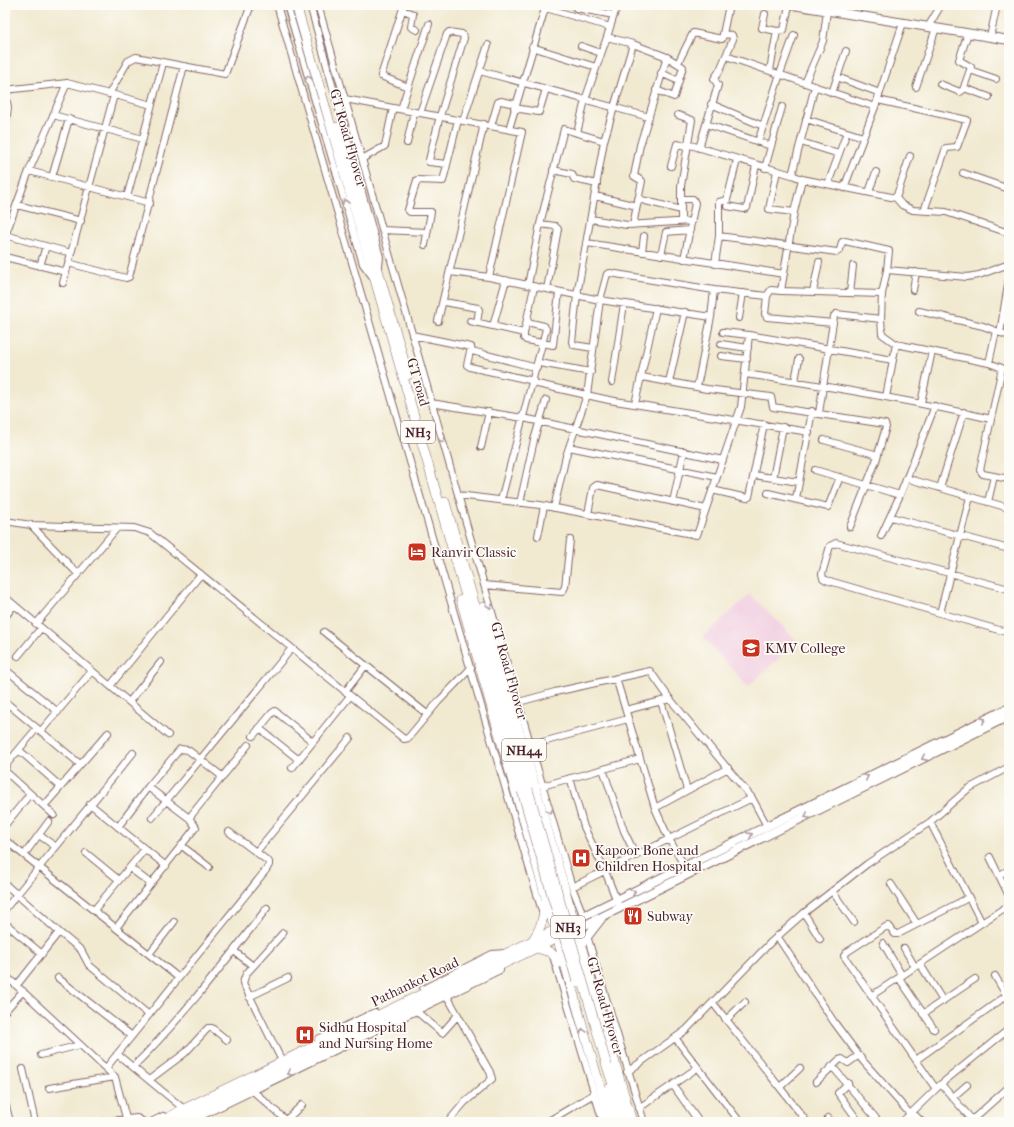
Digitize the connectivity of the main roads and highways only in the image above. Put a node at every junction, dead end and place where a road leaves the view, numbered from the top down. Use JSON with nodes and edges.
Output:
{"nodes":[{"id":1,"x":296,"y":5,"type":"edge"},
{"id":2,"x":302,"y":5,"type":"edge"},
{"id":3,"x":792,"y":5,"type":"edge"},
{"id":4,"x":831,"y":9,"type":"edge"},
{"id":5,"x":1009,"y":40,"type":"edge"},
{"id":6,"x":314,"y":56,"type":"junction"},
{"id":7,"x":376,"y":276,"type":"junction"},
{"id":8,"x":467,"y":574,"type":"junction"},
{"id":9,"x":463,"y":587,"type":"junction"},
{"id":10,"x":1008,"y":712,"type":"edge"},
{"id":11,"x":945,"y":744,"type":"junction"},
{"id":12,"x":525,"y":790,"type":"junction"},
{"id":13,"x":719,"y":850,"type":"junction"},
{"id":14,"x":723,"y":858,"type":"junction"},
{"id":15,"x":676,"y":876,"type":"junction"},
{"id":16,"x":545,"y":895,"type":"junction"},
{"id":17,"x":604,"y":916,"type":"junction"},
{"id":18,"x":574,"y":926,"type":"junction"},
{"id":19,"x":556,"y":934,"type":"junction"},
{"id":20,"x":534,"y":945,"type":"junction"},
{"id":21,"x":580,"y":946,"type":"junction"},
{"id":22,"x":565,"y":967,"type":"junction"},
{"id":23,"x":605,"y":1067,"type":"junction"},
{"id":24,"x":160,"y":1122,"type":"edge"},
{"id":25,"x":176,"y":1122,"type":"edge"},
{"id":26,"x":610,"y":1122,"type":"edge"},
{"id":27,"x":618,"y":1122,"type":"edge"},
{"id":28,"x":625,"y":1122,"type":"edge"},
{"id":29,"x":632,"y":1122,"type":"edge"}],
"edges":[{"from":1,"to":6,"type":"highway","name":"GT Road Flyover","number":"NH3"},
{"from":2,"to":6,"type":"highway","name":"GT Road Flyover","number":"NH3"},
{"from":3,"to":4,"type":"main road"},
{"from":4,"to":5,"type":"main road"},
{"from":6,"to":7,"type":"highway","name":"GT Road Flyover","number":"NH3"},
{"from":7,"to":8,"type":"highway","name":"GT road","number":"NH3"},
{"from":7,"to":9,"type":"highway","name":"GT road","number":"NH3"},
{"from":8,"to":12,"type":"highway","name":"GT Road Flyover","number":"NH3"},
{"from":8,"to":18,"type":"highway","number":"NH44"},
{"from":9,"to":12,"type":"highway","name":"GT Road Flyover","number":"NH3"},
{"from":9,"to":16,"type":"highway","number":"NH44"},
{"from":10,"to":11,"type":"main road"},
{"from":13,"to":11,"type":"main road","one_way":true},
{"from":11,"to":14,"type":"main road","one_way":true},
{"from":12,"to":23,"type":"highway","name":"GT Road Flyover","number":"NH3","bridge":true},
{"from":13,"to":14,"type":"main road"},
{"from":13,"to":15,"type":"main road"},
{"from":14,"to":15,"type":"main road"},
{"from":15,"to":17,"type":"main road"},
{"from":18,"to":15,"type":"main road","one_way":true},
{"from":16,"to":19,"type":"highway"},
{"from":16,"to":20,"type":"highway","number":"NH44"},
{"from":17,"to":18,"type":"main road"},
{"from":17,"to":21,"type":"main road"},
{"from":18,"to":19,"type":"highway"},
{"from":18,"to":21,"type":"highway"},
{"from":19,"to":20,"type":"highway"},
{"from":19,"to":22,"type":"highway"},
{"from":20,"to":22,"type":"highway"},
{"from":20,"to":24,"type":"highway","name":"Pathankot Road"},
{"from":20,"to":25,"type":"highway"},
{"from":21,"to":29,"type":"highway"},
{"from":26,"to":22,"type":"highway","one_way":true},
{"from":23,"to":27,"type":"highway","name":"GT Road Flyover","number":"NH3"},
{"from":23,"to":28,"type":"highway","name":"GT Road Flyover","number":"NH3"}]}
